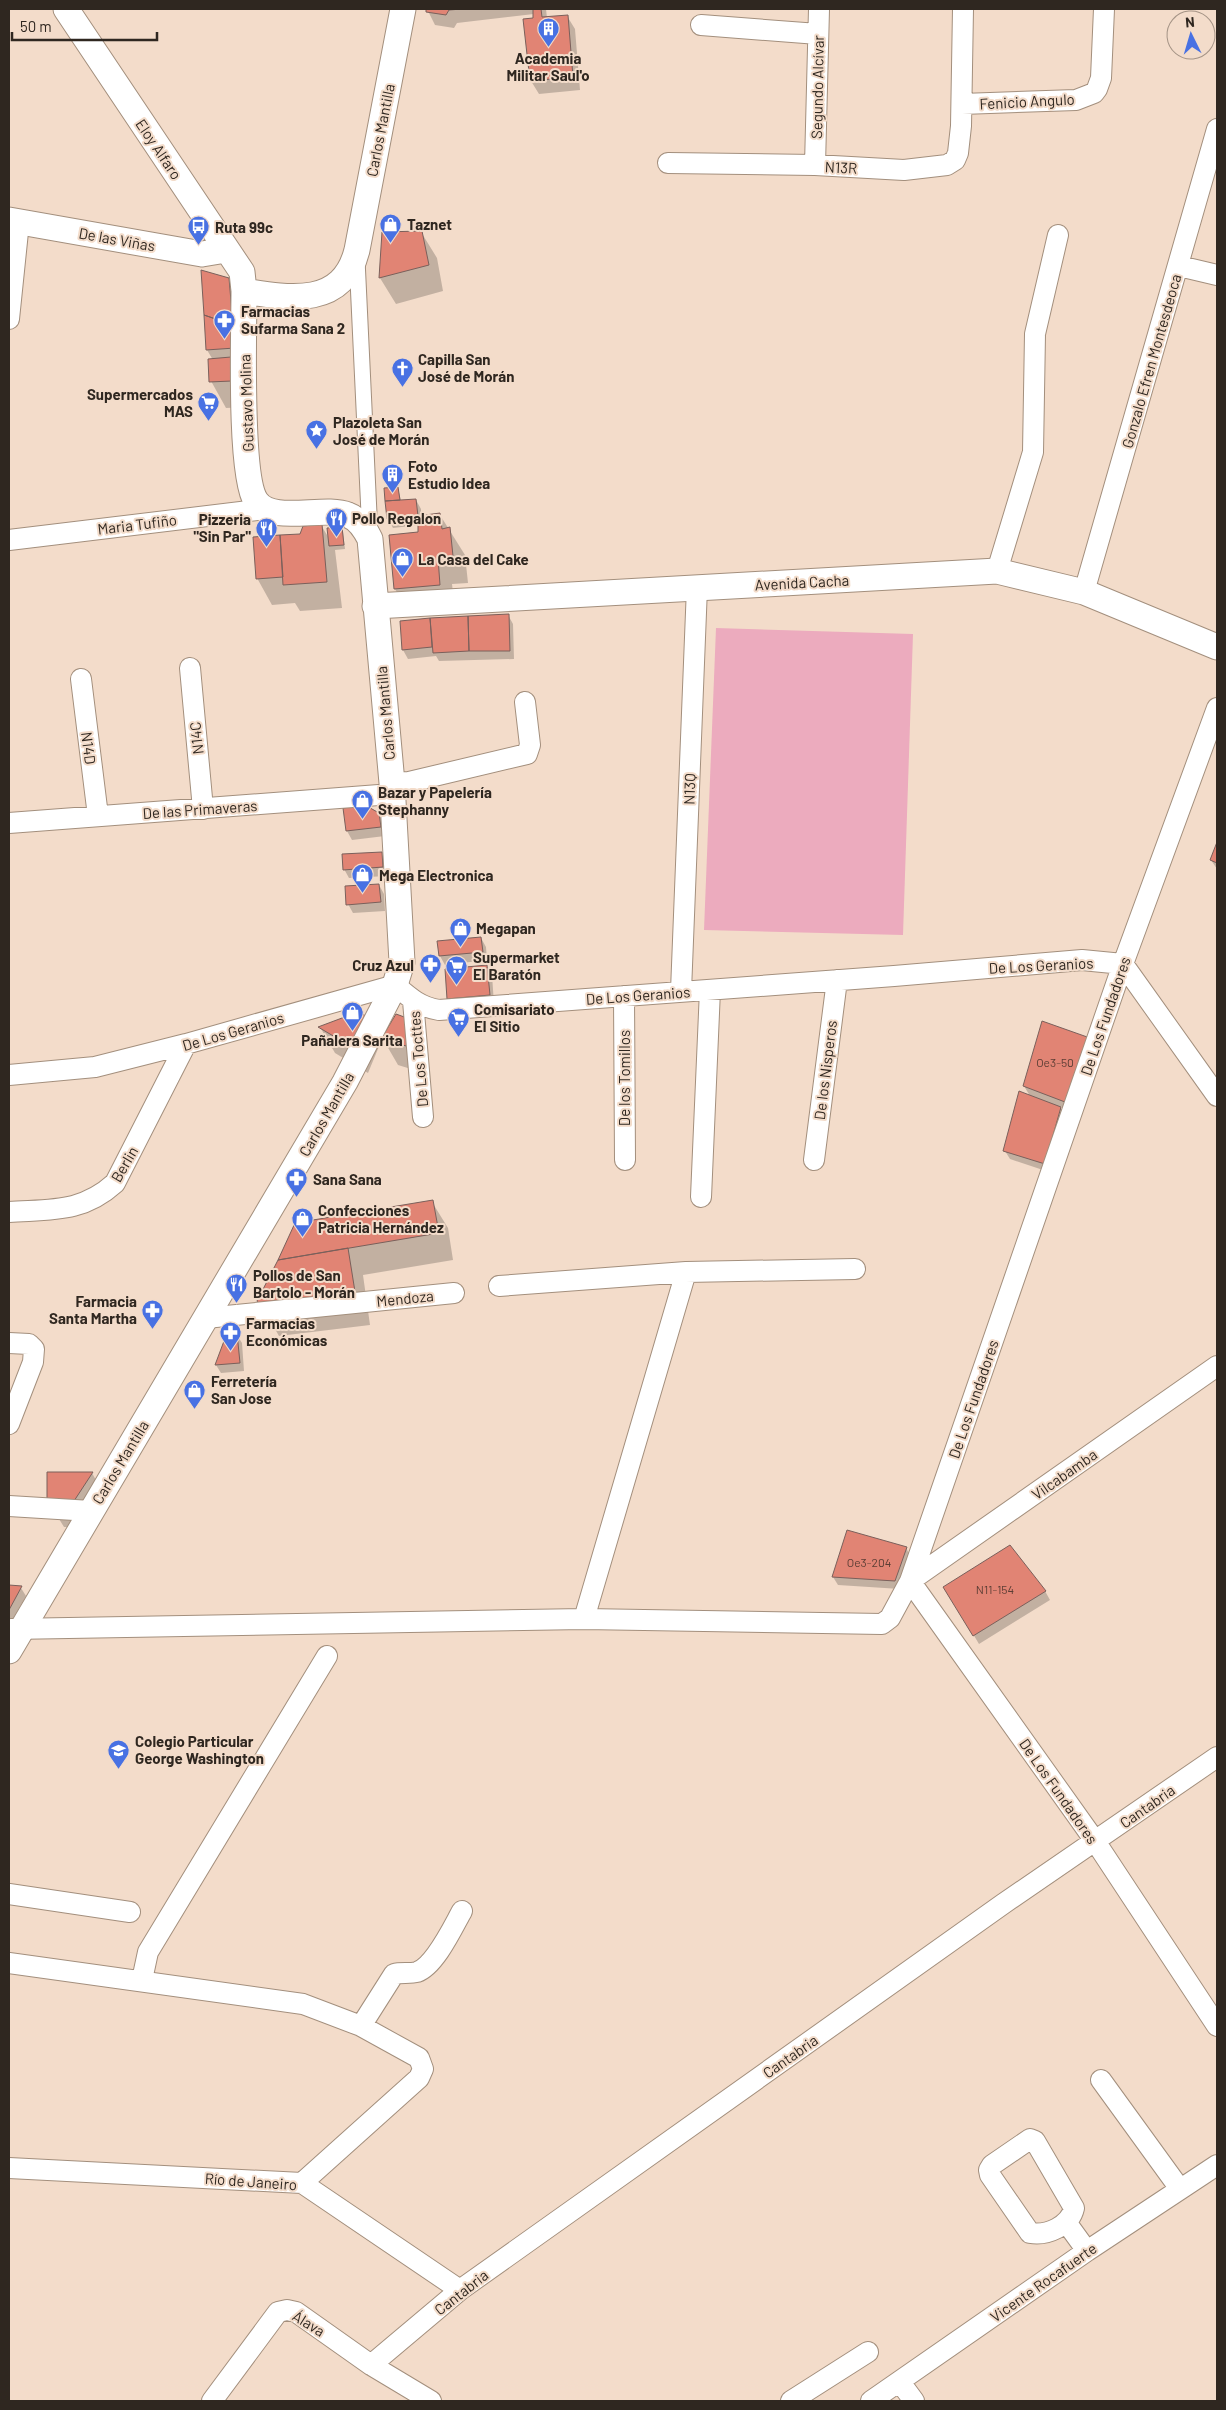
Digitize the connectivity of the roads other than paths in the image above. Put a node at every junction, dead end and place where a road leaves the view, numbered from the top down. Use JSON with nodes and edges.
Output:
{"nodes":[{"id":1,"x":66,"y":9,"type":"edge"},
{"id":2,"x":403,"y":9,"type":"edge"},
{"id":3,"x":820,"y":9,"type":"edge"},
{"id":4,"x":963,"y":9,"type":"edge"},
{"id":5,"x":1104,"y":9,"type":"edge"},
{"id":6,"x":702,"y":25,"type":"dead end"},
{"id":7,"x":818,"y":34,"type":"junction"},
{"id":8,"x":962,"y":104,"type":"junction"},
{"id":9,"x":1217,"y":129,"type":"edge"},
{"id":10,"x":668,"y":163,"type":"dead end"},
{"id":11,"x":815,"y":165,"type":"junction"},
{"id":12,"x":14,"y":221,"type":"edge"},
{"id":13,"x":1058,"y":235,"type":"dead end"},
{"id":14,"x":226,"y":250,"type":"junction"},
{"id":15,"x":357,"y":250,"type":"junction"},
{"id":16,"x":1179,"y":266,"type":"junction"},
{"id":17,"x":1217,"y":275,"type":"edge"},
{"id":18,"x":244,"y":292,"type":"junction"},
{"id":19,"x":9,"y":319,"type":"edge"},
{"id":20,"x":265,"y":509,"type":"junction"},
{"id":21,"x":370,"y":539,"type":"junction"},
{"id":22,"x":9,"y":540,"type":"edge"},
{"id":23,"x":997,"y":571,"type":"junction"},
{"id":24,"x":697,"y":587,"type":"junction"},
{"id":25,"x":1084,"y":592,"type":"junction"},
{"id":26,"x":375,"y":606,"type":"junction"},
{"id":27,"x":1217,"y":647,"type":"edge"},
{"id":28,"x":190,"y":668,"type":"dead end"},
{"id":29,"x":81,"y":679,"type":"dead end"},
{"id":30,"x":525,"y":702,"type":"dead end"},
{"id":31,"x":1217,"y":708,"type":"edge"},
{"id":32,"x":392,"y":788,"type":"junction"},
{"id":33,"x":203,"y":808,"type":"junction"},
{"id":34,"x":98,"y":816,"type":"junction"},
{"id":35,"x":9,"y":823,"type":"edge"},
{"id":36,"x":1123,"y":964,"type":"junction"},
{"id":37,"x":837,"y":980,"type":"junction"},
{"id":38,"x":681,"y":990,"type":"junction"},
{"id":39,"x":710,"y":990,"type":"junction"},
{"id":40,"x":404,"y":993,"type":"junction"},
{"id":41,"x":624,"y":996,"type":"junction"},
{"id":42,"x":186,"y":1044,"type":"junction"},
{"id":43,"x":9,"y":1075,"type":"edge"},
{"id":44,"x":1217,"y":1096,"type":"edge"},
{"id":45,"x":424,"y":1117,"type":"dead end"},
{"id":46,"x":625,"y":1160,"type":"dead end"},
{"id":47,"x":814,"y":1160,"type":"dead end"},
{"id":48,"x":701,"y":1197,"type":"dead end"},
{"id":49,"x":9,"y":1212,"type":"edge"},
{"id":50,"x":855,"y":1268,"type":"dead end"},
{"id":51,"x":686,"y":1272,"type":"junction"},
{"id":52,"x":499,"y":1286,"type":"dead end"},
{"id":53,"x":454,"y":1293,"type":"dead end"},
{"id":54,"x":206,"y":1318,"type":"junction"},
{"id":55,"x":9,"y":1343,"type":"edge"},
{"id":56,"x":1217,"y":1366,"type":"edge"},
{"id":57,"x":9,"y":1424,"type":"edge"},
{"id":58,"x":9,"y":1506,"type":"edge"},
{"id":59,"x":90,"y":1511,"type":"junction"},
{"id":60,"x":910,"y":1581,"type":"junction"},
{"id":61,"x":584,"y":1619,"type":"junction"},
{"id":62,"x":14,"y":1629,"type":"edge"},
{"id":63,"x":9,"y":1651,"type":"edge"},
{"id":64,"x":327,"y":1656,"type":"dead end"},
{"id":65,"x":1217,"y":1757,"type":"edge"},
{"id":66,"x":1095,"y":1841,"type":"junction"},
{"id":67,"x":9,"y":1894,"type":"edge"},
{"id":68,"x":462,"y":1911,"type":"dead end"},
{"id":69,"x":130,"y":1912,"type":"dead end"},
{"id":70,"x":9,"y":1963,"type":"edge"},
{"id":71,"x":142,"y":1980,"type":"junction"},
{"id":72,"x":361,"y":2026,"type":"junction"},
{"id":73,"x":1217,"y":2026,"type":"edge"},
{"id":74,"x":1101,"y":2080,"type":"dead end"},
{"id":75,"x":1217,"y":2166,"type":"edge"},
{"id":76,"x":9,"y":2168,"type":"edge"},
{"id":77,"x":302,"y":2183,"type":"junction"},
{"id":78,"x":1180,"y":2189,"type":"junction"},
{"id":79,"x":1066,"y":2222,"type":"junction"},
{"id":80,"x":1086,"y":2250,"type":"junction"},
{"id":81,"x":460,"y":2290,"type":"junction"},
{"id":82,"x":868,"y":2352,"type":"dead end"},
{"id":83,"x":372,"y":2365,"type":"junction"},
{"id":84,"x":900,"y":2382,"type":"junction"},
{"id":85,"x":212,"y":2401,"type":"edge"},
{"id":86,"x":431,"y":2401,"type":"edge"},
{"id":87,"x":791,"y":2401,"type":"edge"},
{"id":88,"x":871,"y":2401,"type":"edge"},
{"id":89,"x":914,"y":2401,"type":"edge"}],
"edges":[{"from":1,"to":14,"type":"street","name":"Eloy Alfaro"},
{"from":2,"to":15,"type":"street","name":"Carlos Mantilla"},
{"from":3,"to":7,"type":"street","name":"Segundo Alcívar"},
{"from":4,"to":8,"type":"street","name":"N13R"},
{"from":5,"to":8,"type":"street","name":"Fenicio Angulo"},
{"from":6,"to":7,"type":"street"},
{"from":7,"to":11,"type":"street","name":"Segundo Alcívar"},
{"from":8,"to":11,"type":"street","name":"N13R"},
{"from":9,"to":16,"type":"street","name":"Gonzalo Efren Montesdeoca"},
{"from":10,"to":11,"type":"street","name":"N13R"},
{"from":12,"to":14,"type":"street","name":"De las Viñas"},
{"from":12,"to":19,"type":"street"},
{"from":13,"to":23,"type":"street"},
{"from":14,"to":18,"type":"street","name":"Eloy Alfaro"},
{"from":15,"to":18,"type":"street"},
{"from":15,"to":21,"type":"street"},
{"from":16,"to":17,"type":"street"},
{"from":16,"to":25,"type":"street","name":"Gonzalo Efren Montesdeoca"},
{"from":18,"to":20,"type":"street","name":"Gustavo Molina"},
{"from":20,"to":21,"type":"street"},
{"from":20,"to":22,"type":"street","name":"Maria Tufiño"},
{"from":21,"to":26,"type":"street","name":"Carlos Mantilla"},
{"from":23,"to":24,"type":"street","name":"Avenida Cacha"},
{"from":23,"to":25,"type":"street","name":"Avenida Cacha"},
{"from":24,"to":26,"type":"street","name":"Avenida Cacha"},
{"from":24,"to":38,"type":"street","name":"N13Q"},
{"from":25,"to":27,"type":"street","name":"Avenida Cacha"},
{"from":26,"to":32,"type":"street","name":"Carlos Mantilla"},
{"from":28,"to":33,"type":"street","name":"N14C"},
{"from":29,"to":34,"type":"street","name":"N14D"},
{"from":30,"to":32,"type":"street","name":"De las Primaveras"},
{"from":31,"to":36,"type":"street","name":"De Los Fundadores"},
{"from":32,"to":33,"type":"street","name":"De las Primaveras"},
{"from":32,"to":40,"type":"street","name":"Carlos Mantilla"},
{"from":33,"to":34,"type":"street","name":"De las Primaveras"},
{"from":34,"to":35,"type":"street","name":"De las Primaveras"},
{"from":36,"to":37,"type":"street","name":"De Los Geranios"},
{"from":36,"to":44,"type":"street"},
{"from":36,"to":60,"type":"street","name":"De Los Fundadores"},
{"from":37,"to":39,"type":"street","name":"De Los Geranios"},
{"from":37,"to":47,"type":"street","name":"De los Nisperos"},
{"from":38,"to":39,"type":"street","name":"De Los Geranios"},
{"from":38,"to":41,"type":"street","name":"De Los Geranios"},
{"from":39,"to":48,"type":"street"},
{"from":40,"to":41,"type":"street","name":"De Los Geranios"},
{"from":40,"to":42,"type":"street","name":"De Los Geranios"},
{"from":40,"to":45,"type":"street","name":"De Los Tocttes"},
{"from":40,"to":54,"type":"street","name":"Carlos Mantilla"},
{"from":41,"to":46,"type":"street","name":"De los Tomillos"},
{"from":42,"to":43,"type":"street","name":"De Los Geranios"},
{"from":42,"to":49,"type":"street","name":"Berlin"},
{"from":50,"to":51,"type":"street"},
{"from":51,"to":52,"type":"street"},
{"from":51,"to":61,"type":"street"},
{"from":53,"to":54,"type":"street","name":"Mendoza"},
{"from":54,"to":59,"type":"street","name":"Carlos Mantilla"},
{"from":55,"to":57,"type":"street"},
{"from":56,"to":60,"type":"street","name":"Vilcabamba"},
{"from":58,"to":59,"type":"street"},
{"from":59,"to":62,"type":"street","name":"Carlos Mantilla"},
{"from":60,"to":61,"type":"street"},
{"from":60,"to":66,"type":"street","name":"De Los Fundadores"},
{"from":61,"to":62,"type":"street"},
{"from":62,"to":63,"type":"street","name":"Carlos Mantilla"},
{"from":64,"to":71,"type":"street"},
{"from":65,"to":66,"type":"street","name":"Cantabria"},
{"from":66,"to":73,"type":"street","name":"De Los Fundadores"},
{"from":66,"to":81,"type":"street","name":"Cantabria"},
{"from":67,"to":69,"type":"street"},
{"from":68,"to":72,"type":"street"},
{"from":70,"to":71,"type":"street"},
{"from":71,"to":72,"type":"street"},
{"from":72,"to":77,"type":"street"},
{"from":74,"to":78,"type":"street"},
{"from":75,"to":78,"type":"street","name":"Vicente Rocafuerte"},
{"from":76,"to":77,"type":"street","name":"Río de Janeiro"},
{"from":77,"to":81,"type":"street","name":"Río de Janeiro"},
{"from":78,"to":80,"type":"street","name":"Vicente Rocafuerte"},
{"from":79,"to":79,"type":"street"},
{"from":79,"to":80,"type":"street"},
{"from":80,"to":84,"type":"street","name":"Vicente Rocafuerte"},
{"from":81,"to":83,"type":"street","name":"Cantabria"},
{"from":82,"to":87,"type":"street"},
{"from":83,"to":85,"type":"street","name":"Álava"},
{"from":83,"to":86,"type":"street","name":"Álava"},
{"from":84,"to":88,"type":"street","name":"Vicente Rocafuerte"},
{"from":84,"to":89,"type":"street"}]}
